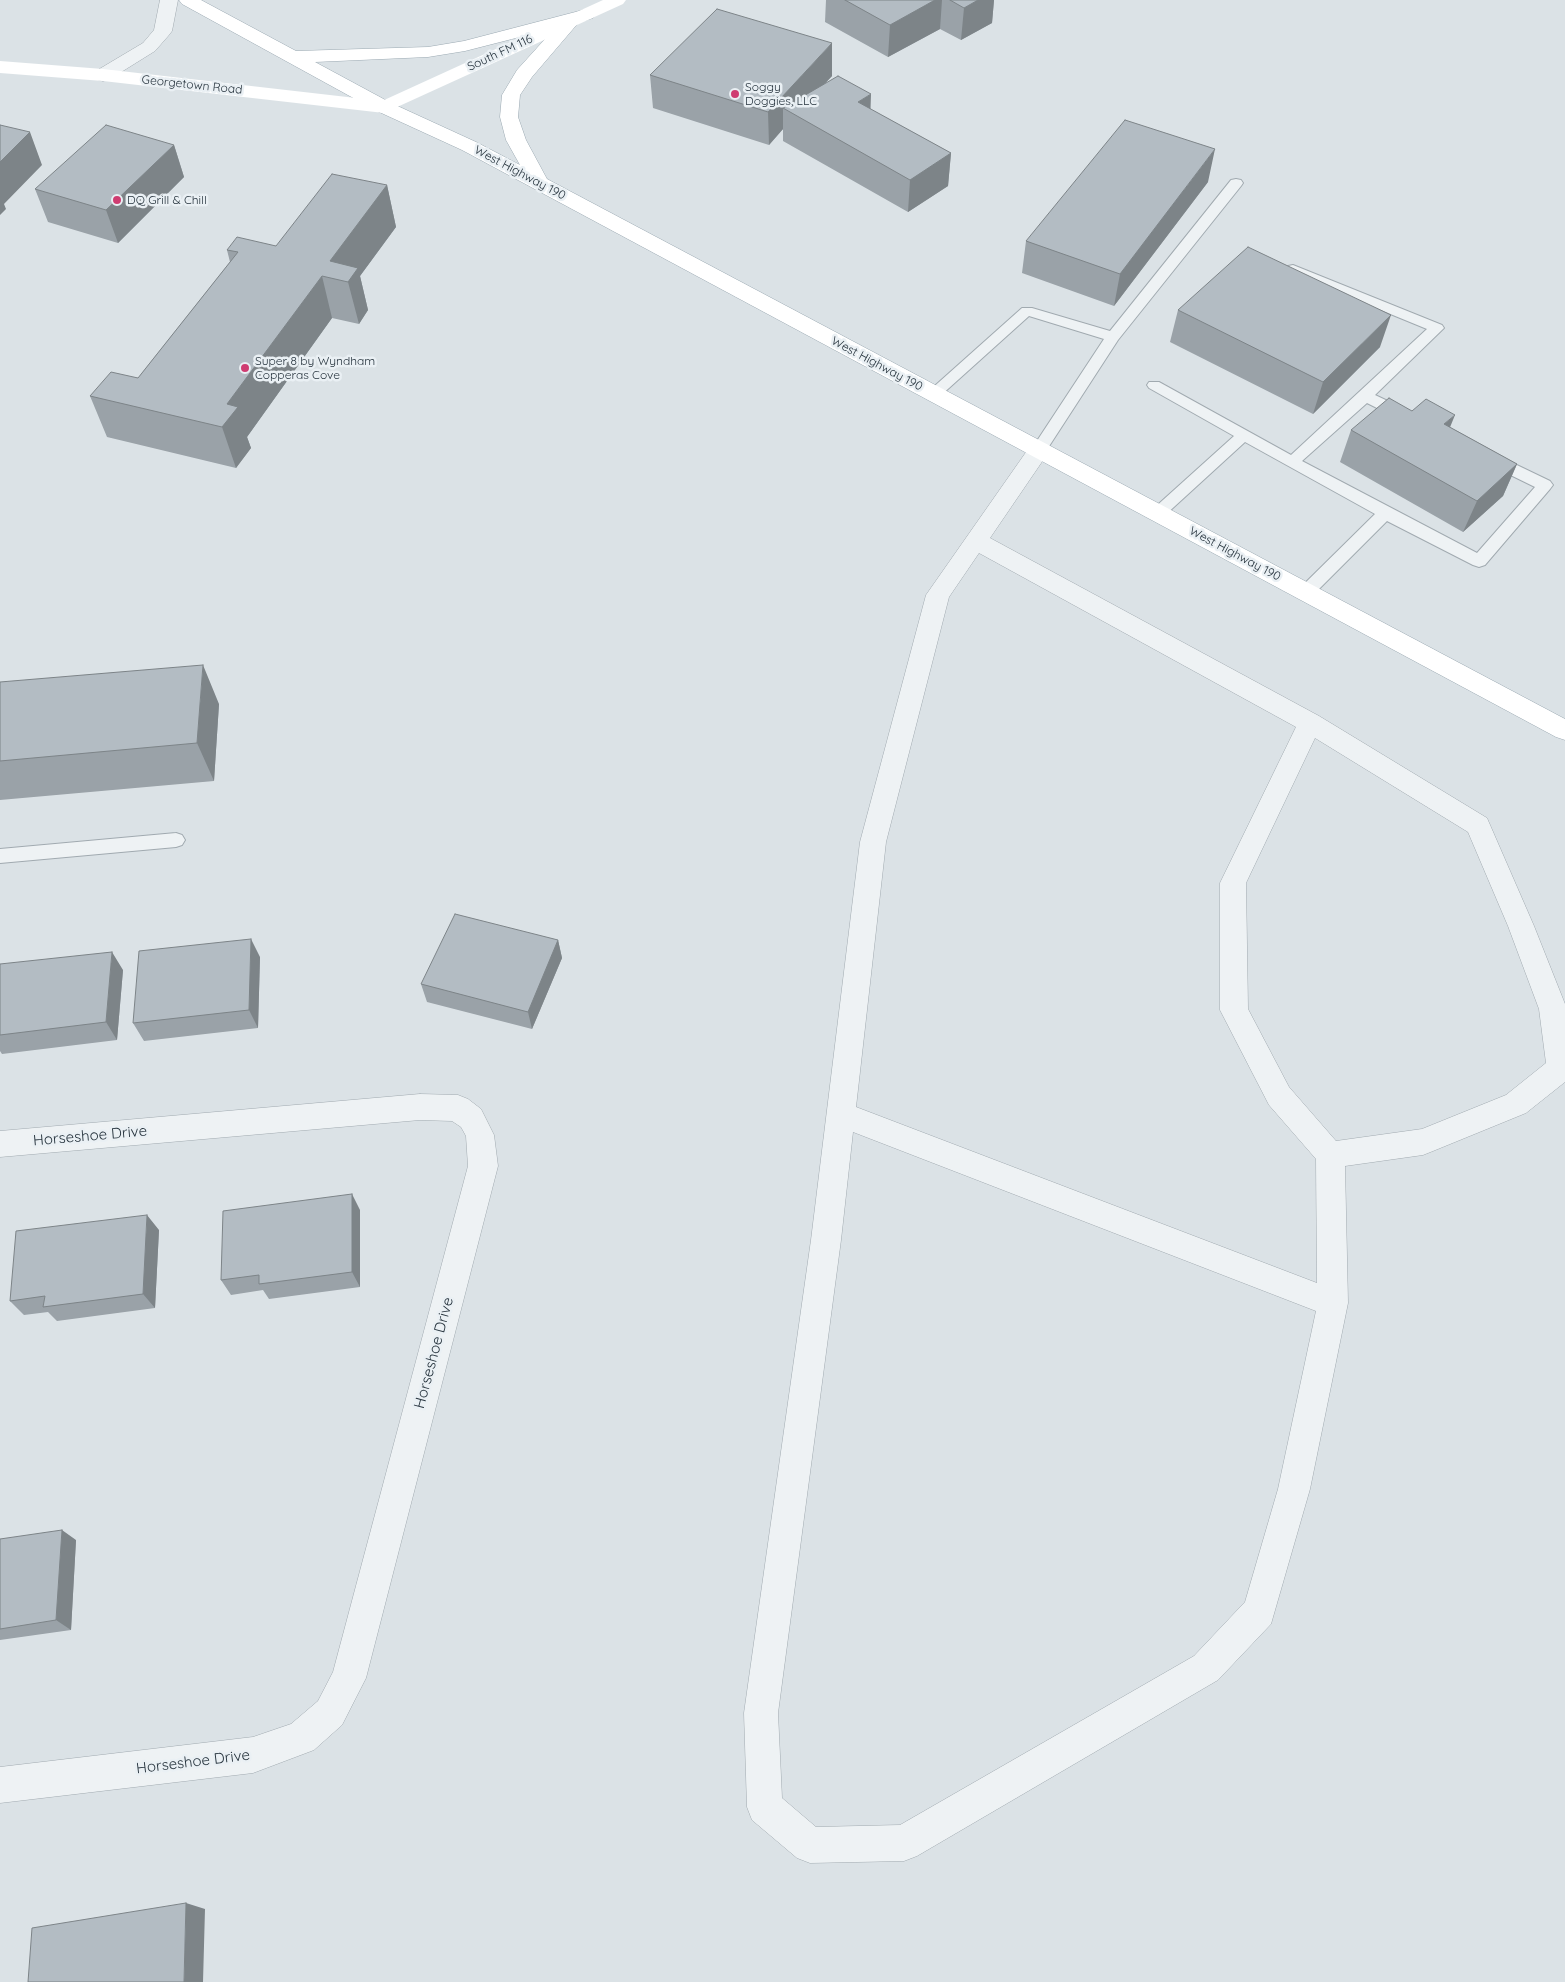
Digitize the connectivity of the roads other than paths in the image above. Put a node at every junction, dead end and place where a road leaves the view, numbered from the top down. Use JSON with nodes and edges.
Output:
{"nodes":[{"id":1,"x":169,"y":0,"type":"edge"},
{"id":2,"x":188,"y":0,"type":"edge"},
{"id":3,"x":617,"y":0,"type":"edge"},
{"id":4,"x":587,"y":14,"type":"junction"},
{"id":5,"x":570,"y":22,"type":"junction"},
{"id":6,"x":293,"y":57,"type":"junction"},
{"id":7,"x":0,"y":67,"type":"edge"},
{"id":8,"x":103,"y":75,"type":"junction"},
{"id":9,"x":384,"y":107,"type":"junction"},
{"id":10,"x":539,"y":183,"type":"junction"},
{"id":11,"x":1236,"y":183,"type":"dead end"},
{"id":12,"x":1293,"y":269,"type":"edge"},
{"id":13,"x":1113,"y":337,"type":"junction"},
{"id":14,"x":1154,"y":385,"type":"dead end"},
{"id":15,"x":934,"y":394,"type":"junction"},
{"id":16,"x":1365,"y":396,"type":"junction"},
{"id":17,"x":1417,"y":422,"type":"edge"},
{"id":18,"x":1244,"y":435,"type":"junction"},
{"id":19,"x":1039,"y":450,"type":"junction"},
{"id":20,"x":1477,"y":452,"type":"edge"},
{"id":21,"x":1292,"y":462,"type":"junction"},
{"id":22,"x":1385,"y":512,"type":"junction"},
{"id":23,"x":1158,"y":513,"type":"junction"},
{"id":24,"x":976,"y":541,"type":"junction"},
{"id":25,"x":1306,"y":592,"type":"junction"},
{"id":26,"x":1310,"y":723,"type":"junction"},
{"id":27,"x":1565,"y":730,"type":"edge"},
{"id":28,"x":176,"y":840,"type":"dead end"},
{"id":29,"x":0,"y":856,"type":"edge"},
{"id":30,"x":841,"y":1114,"type":"junction"},
{"id":31,"x":0,"y":1144,"type":"edge"},
{"id":32,"x":1330,"y":1155,"type":"junction"},
{"id":33,"x":1333,"y":1303,"type":"junction"},
{"id":34,"x":0,"y":1785,"type":"edge"}],
"edges":[{"from":1,"to":8,"type":"street"},
{"from":2,"to":6,"type":"main road","name":"West Highway 190"},
{"from":3,"to":4,"type":"main road","name":"South FM 116"},
{"from":4,"to":5,"type":"main road","name":"South FM 116"},
{"from":4,"to":6,"type":"main road"},
{"from":5,"to":9,"type":"main road","name":"South FM 116"},
{"from":5,"to":10,"type":"main road"},
{"from":6,"to":9,"type":"main road","name":"West Highway 190"},
{"from":7,"to":8,"type":"main road","name":"Georgetown Road"},
{"from":8,"to":9,"type":"main road","name":"Georgetown Road"},
{"from":9,"to":10,"type":"main road","name":"West Highway 190"},
{"from":10,"to":15,"type":"main road","name":"West Highway 190"},
{"from":11,"to":13,"type":"lane"},
{"from":12,"to":16,"type":"lane"},
{"from":13,"to":15,"type":"lane"},
{"from":13,"to":19,"type":"lane"},
{"from":14,"to":18,"type":"lane"},
{"from":15,"to":19,"type":"main road","name":"West Highway 190"},
{"from":16,"to":17,"type":"lane"},
{"from":16,"to":21,"type":"lane"},
{"from":18,"to":21,"type":"lane"},
{"from":18,"to":23,"type":"lane"},
{"from":19,"to":23,"type":"main road","name":"West Highway 190"},
{"from":19,"to":24,"type":"street"},
{"from":20,"to":22,"type":"lane"},
{"from":21,"to":22,"type":"lane"},
{"from":22,"to":25,"type":"lane"},
{"from":23,"to":25,"type":"main road","name":"West Highway 190"},
{"from":24,"to":26,"type":"street"},
{"from":24,"to":30,"type":"street"},
{"from":25,"to":27,"type":"main road","name":"West Highway 190"},
{"from":26,"to":32,"type":"street"},
{"from":26,"to":32,"type":"street"},
{"from":28,"to":29,"type":"lane"},
{"from":30,"to":33,"type":"street"},
{"from":30,"to":33,"type":"street"},
{"from":31,"to":34,"type":"street","name":"Horseshoe Drive"},
{"from":32,"to":33,"type":"street"}]}
